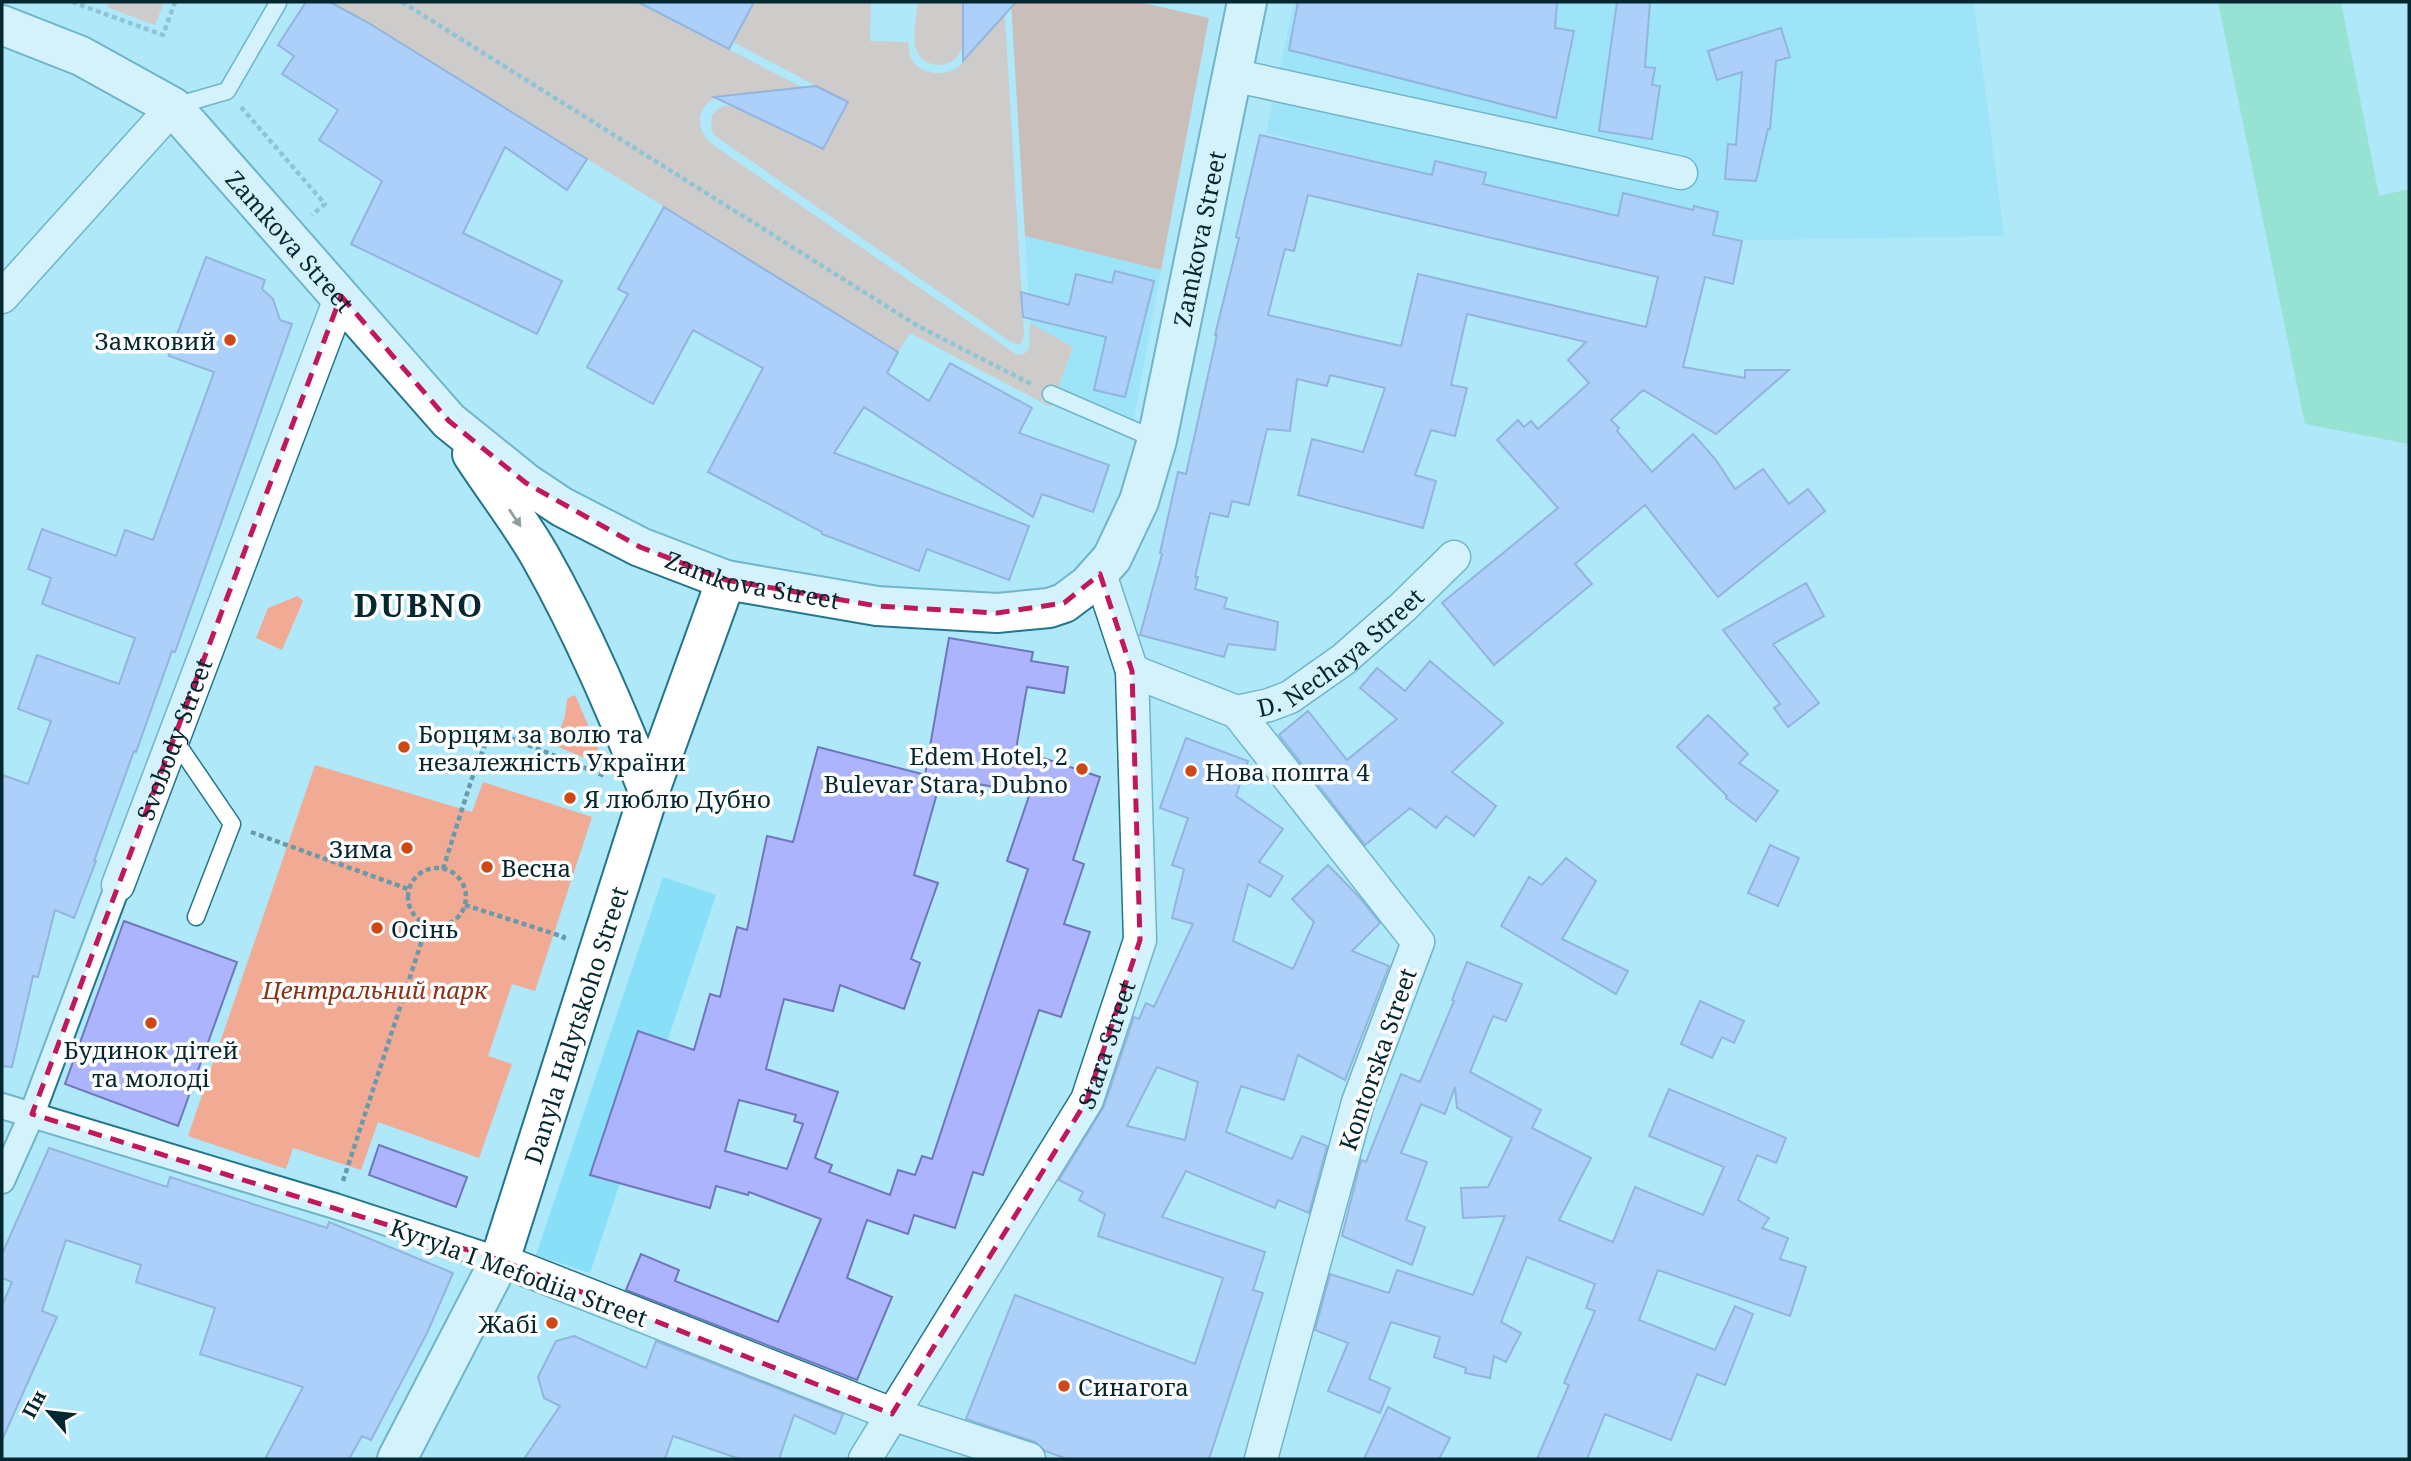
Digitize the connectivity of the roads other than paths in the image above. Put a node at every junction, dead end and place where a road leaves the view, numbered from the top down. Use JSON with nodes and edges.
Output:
{"nodes":[{"id":1,"x":1247,"y":2,"type":"edge"},
{"id":2,"x":278,"y":3,"type":"edge"},
{"id":3,"x":2,"y":25,"type":"edge"},
{"id":4,"x":1232,"y":75,"type":"junction"},
{"id":5,"x":173,"y":107,"type":"junction"},
{"id":6,"x":1681,"y":173,"type":"dead end"},
{"id":7,"x":341,"y":296,"type":"junction"},
{"id":8,"x":2,"y":298,"type":"edge"},
{"id":9,"x":1051,"y":394,"type":"road end"},
{"id":10,"x":449,"y":421,"type":"junction"},
{"id":11,"x":1157,"y":440,"type":"junction"},
{"id":12,"x":1454,"y":558,"type":"dead end"},
{"id":13,"x":1100,"y":574,"type":"junction"},
{"id":14,"x":726,"y":580,"type":"junction"},
{"id":15,"x":1132,"y":671,"type":"junction"},
{"id":16,"x":1237,"y":712,"type":"junction"},
{"id":17,"x":174,"y":739,"type":"junction"},
{"id":18,"x":649,"y":793,"type":"junction"},
{"id":19,"x":118,"y":885,"type":"joint"},
{"id":20,"x":196,"y":917,"type":"dead end"},
{"id":21,"x":2,"y":1106,"type":"edge"},
{"id":22,"x":32,"y":1114,"type":"junction"},
{"id":23,"x":2,"y":1181,"type":"edge"},
{"id":24,"x":500,"y":1260,"type":"junction"},
{"id":25,"x":892,"y":1414,"type":"junction"},
{"id":26,"x":397,"y":1459,"type":"edge"},
{"id":27,"x":865,"y":1459,"type":"edge"},
{"id":28,"x":1029,"y":1459,"type":"edge"},
{"id":29,"x":1261,"y":1459,"type":"edge"}],
"edges":[{"from":1,"to":4,"type":"main road","name":"Zamkova Street"},
{"from":2,"to":5,"type":"lane"},
{"from":3,"to":5,"type":"main road","name":"Zamkova Street"},
{"from":4,"to":6,"type":"street"},
{"from":4,"to":11,"type":"main road","name":"Zamkova Street"},
{"from":5,"to":7,"type":"main road","name":"Zamkova Street"},
{"from":5,"to":8,"type":"street"},
{"from":7,"to":10,"type":"main road","name":"Zamkova Street"},
{"from":7,"to":17,"type":"street","name":"Svobody Street"},
{"from":9,"to":11,"type":"lane"},
{"from":10,"to":14,"type":"main road","name":"Zamkova Street"},
{"from":10,"to":18,"type":"main road","one_way":true},
{"from":11,"to":13,"type":"main road","name":"Zamkova Street"},
{"from":12,"to":16,"type":"street","name":"D. Nechaya Street"},
{"from":13,"to":14,"type":"main road","name":"Zamkova Street"},
{"from":13,"to":15,"type":"street","name":"Stara Street"},
{"from":14,"to":18,"type":"main road","name":"Danyla Halytskoho Street"},
{"from":15,"to":16,"type":"street","name":"D. Nechaya Street"},
{"from":15,"to":25,"type":"street","name":"Stara Street"},
{"from":16,"to":29,"type":"street","name":"Kontorska Street"},
{"from":17,"to":19,"type":"street","name":"Svobody Street"},
{"from":17,"to":20,"type":"lane"},
{"from":18,"to":24,"type":"main road","name":"Danyla Halytskoho Street"},
{"from":19,"to":22,"type":"street","name":"Svobody Street"},
{"from":21,"to":22,"type":"street","name":"Kyryla I Mefodiia Street"},
{"from":22,"to":23,"type":"street","name":"Svobody Street"},
{"from":22,"to":24,"type":"street","name":"Kyryla I Mefodiia Street"},
{"from":24,"to":25,"type":"street","name":"Kyryla I Mefodiia Street"},
{"from":24,"to":26,"type":"main road","name":"Danyla Halytskoho Street"},
{"from":25,"to":27,"type":"street","name":"Stara Street"},
{"from":25,"to":28,"type":"street","name":"Kyryla I Mefodiia Street"}]}
